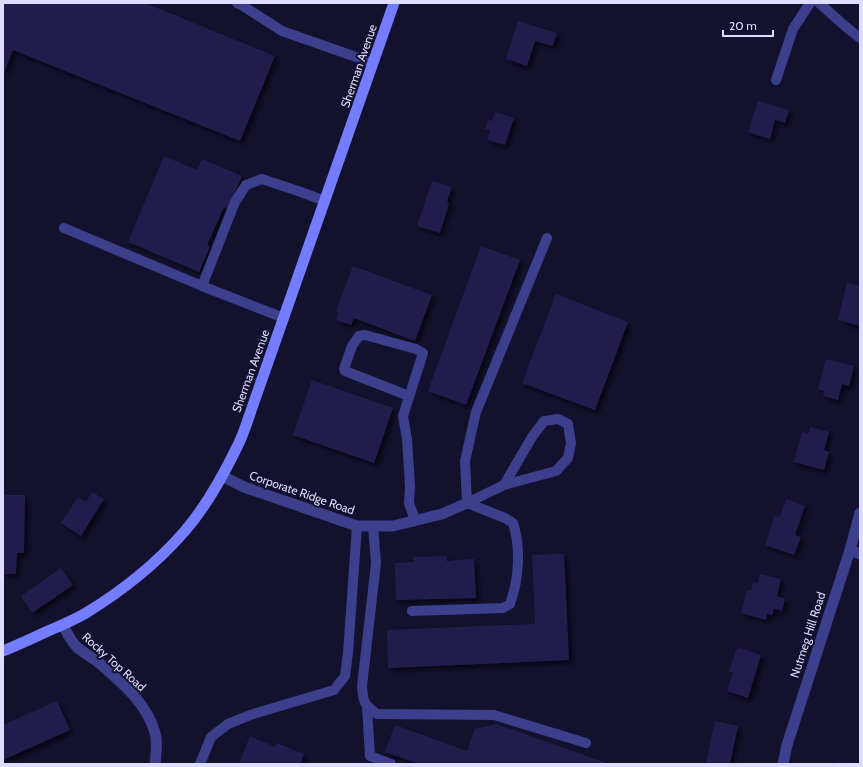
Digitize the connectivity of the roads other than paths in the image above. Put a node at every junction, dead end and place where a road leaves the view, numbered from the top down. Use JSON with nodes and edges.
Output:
{"nodes":[{"id":1,"x":237,"y":3,"type":"edge"},
{"id":2,"x":394,"y":3,"type":"edge"},
{"id":3,"x":810,"y":3,"type":"edge"},
{"id":4,"x":819,"y":3,"type":"edge"},
{"id":5,"x":860,"y":38,"type":"edge"},
{"id":6,"x":373,"y":64,"type":"junction"},
{"id":7,"x":776,"y":80,"type":"dead end"},
{"id":8,"x":325,"y":202,"type":"junction"},
{"id":9,"x":64,"y":228,"type":"dead end"},
{"id":10,"x":547,"y":238,"type":"dead end"},
{"id":11,"x":202,"y":286,"type":"junction"},
{"id":12,"x":284,"y":318,"type":"junction"},
{"id":13,"x":410,"y":396,"type":"junction"},
{"id":14,"x":222,"y":476,"type":"junction"},
{"id":15,"x":504,"y":485,"type":"junction"},
{"id":16,"x":467,"y":503,"type":"junction"},
{"id":17,"x":860,"y":513,"type":"edge"},
{"id":18,"x":415,"y":520,"type":"junction"},
{"id":19,"x":358,"y":526,"type":"junction"},
{"id":20,"x":373,"y":526,"type":"junction"},
{"id":21,"x":855,"y":552,"type":"edge"},
{"id":22,"x":412,"y":611,"type":"dead end"},
{"id":23,"x":63,"y":625,"type":"junction"},
{"id":24,"x":3,"y":651,"type":"edge"},
{"id":25,"x":367,"y":707,"type":"junction"},
{"id":26,"x":586,"y":743,"type":"dead end"},
{"id":27,"x":156,"y":764,"type":"edge"},
{"id":28,"x":200,"y":764,"type":"edge"},
{"id":29,"x":391,"y":764,"type":"edge"},
{"id":30,"x":782,"y":764,"type":"edge"}],
"edges":[{"from":1,"to":6,"type":"lane"},
{"from":2,"to":6,"type":"main road","name":"Sherman Avenue"},
{"from":3,"to":7,"type":"lane"},
{"from":4,"to":5,"type":"lane"},
{"from":6,"to":8,"type":"main road","name":"Sherman Avenue"},
{"from":8,"to":11,"type":"lane"},
{"from":8,"to":12,"type":"main road","name":"Sherman Avenue"},
{"from":9,"to":11,"type":"lane"},
{"from":10,"to":16,"type":"lane"},
{"from":11,"to":12,"type":"lane"},
{"from":12,"to":14,"type":"main road","name":"Sherman Avenue"},
{"from":13,"to":13,"type":"lane"},
{"from":13,"to":18,"type":"lane"},
{"from":14,"to":19,"type":"street","name":"Corporate Ridge Road"},
{"from":14,"to":23,"type":"main road","name":"Sherman Avenue"},
{"from":15,"to":15,"type":"lane"},
{"from":15,"to":16,"type":"lane"},
{"from":16,"to":18,"type":"street","name":"Corporate Ridge Road"},
{"from":16,"to":22,"type":"lane"},
{"from":17,"to":21,"type":"street","name":"Nutmeg Hill Road"},
{"from":18,"to":20,"type":"street","name":"Corporate Ridge Road"},
{"from":19,"to":20,"type":"street","name":"Corporate Ridge Road"},
{"from":19,"to":28,"type":"lane"},
{"from":20,"to":25,"type":"lane"},
{"from":21,"to":30,"type":"street","name":"Nutmeg Hill Road"},
{"from":23,"to":24,"type":"main road","name":"Sherman Avenue"},
{"from":23,"to":27,"type":"street","name":"Rocky Top Road"},
{"from":25,"to":26,"type":"lane"},
{"from":25,"to":29,"type":"lane"}]}
